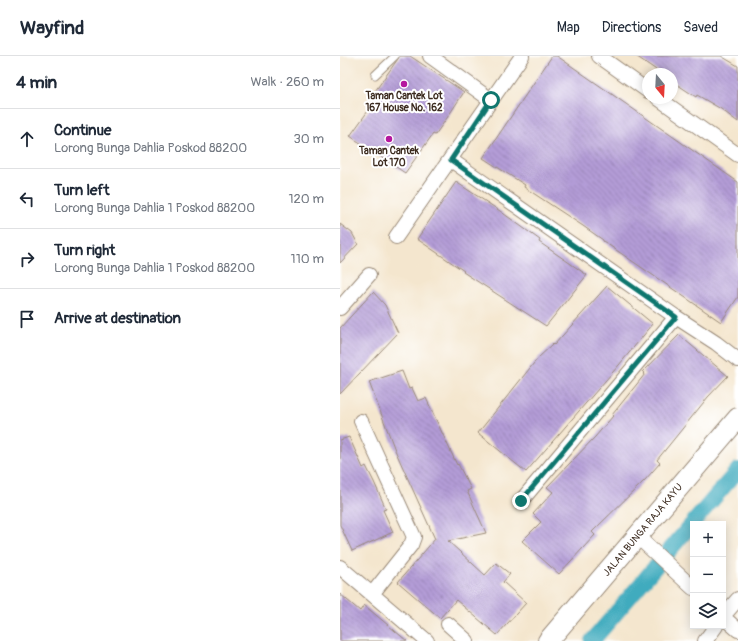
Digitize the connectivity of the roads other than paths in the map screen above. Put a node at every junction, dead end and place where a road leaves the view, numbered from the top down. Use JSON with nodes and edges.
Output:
{"nodes":[{"id":1,"x":395,"y":56,"type":"edge"},
{"id":2,"x":430,"y":56,"type":"edge"},
{"id":3,"x":522,"y":56,"type":"edge"},
{"id":4,"x":599,"y":56,"type":"edge"},
{"id":5,"x":376,"y":75,"type":"dead end"},
{"id":6,"x":642,"y":87,"type":"edge"},
{"id":7,"x":491,"y":100,"type":"junction"},
{"id":8,"x":666,"y":104,"type":"edge"},
{"id":9,"x":738,"y":155,"type":"edge"},
{"id":10,"x":451,"y":160,"type":"junction"},
{"id":11,"x":396,"y":237,"type":"dead end"},
{"id":12,"x":369,"y":275,"type":"dead end"},
{"id":13,"x":340,"y":308,"type":"edge"},
{"id":14,"x":676,"y":317,"type":"junction"},
{"id":15,"x":716,"y":343,"type":"junction"},
{"id":16,"x":738,"y":354,"type":"edge"},
{"id":17,"x":738,"y":360,"type":"edge"},
{"id":18,"x":738,"y":367,"type":"edge"},
{"id":19,"x":738,"y":418,"type":"edge"},
{"id":20,"x":360,"y":421,"type":"dead end"},
{"id":21,"x":521,"y":501,"type":"dead end"},
{"id":22,"x":638,"y":537,"type":"junction"},
{"id":23,"x":340,"y":567,"type":"edge"},
{"id":24,"x":690,"y":585,"type":"edge"},
{"id":25,"x":372,"y":594,"type":"junction"},
{"id":26,"x":738,"y":599,"type":"edge"},
{"id":27,"x":726,"y":613,"type":"edge"},
{"id":28,"x":726,"y":619,"type":"edge"},
{"id":29,"x":448,"y":624,"type":"dead end"},
{"id":30,"x":714,"y":629,"type":"edge"},
{"id":31,"x":738,"y":630,"type":"edge"},
{"id":32,"x":551,"y":638,"type":"edge"},
{"id":33,"x":427,"y":641,"type":"edge"},
{"id":34,"x":466,"y":641,"type":"edge"},
{"id":35,"x":705,"y":641,"type":"edge"}],
"edges":[{"from":1,"to":5,"type":"lane"},
{"from":2,"to":7,"type":"street"},
{"from":3,"to":7,"type":"street"},
{"from":4,"to":6,"type":"street"},
{"from":7,"to":10,"type":"street"},
{"from":8,"to":9,"type":"street"},
{"from":10,"to":11,"type":"street"},
{"from":10,"to":14,"type":"street"},
{"from":12,"to":13,"type":"street"},
{"from":14,"to":15,"type":"street"},
{"from":14,"to":21,"type":"street"},
{"from":15,"to":16,"type":"street"},
{"from":15,"to":17,"type":"street"},
{"from":15,"to":18,"type":"street"},
{"from":19,"to":22,"type":"street","name":"JALAN BUNGA RAJA KAYU"},
{"from":20,"to":25,"type":"street"},
{"from":22,"to":24,"type":"street"},
{"from":22,"to":32,"type":"street","name":"JALAN BUNGA RAJA KAYU"},
{"from":23,"to":25,"type":"street"},
{"from":25,"to":33,"type":"street"},
{"from":26,"to":27,"type":"street"},
{"from":28,"to":31,"type":"street"},
{"from":29,"to":34,"type":"street"},
{"from":30,"to":35,"type":"street"}]}
